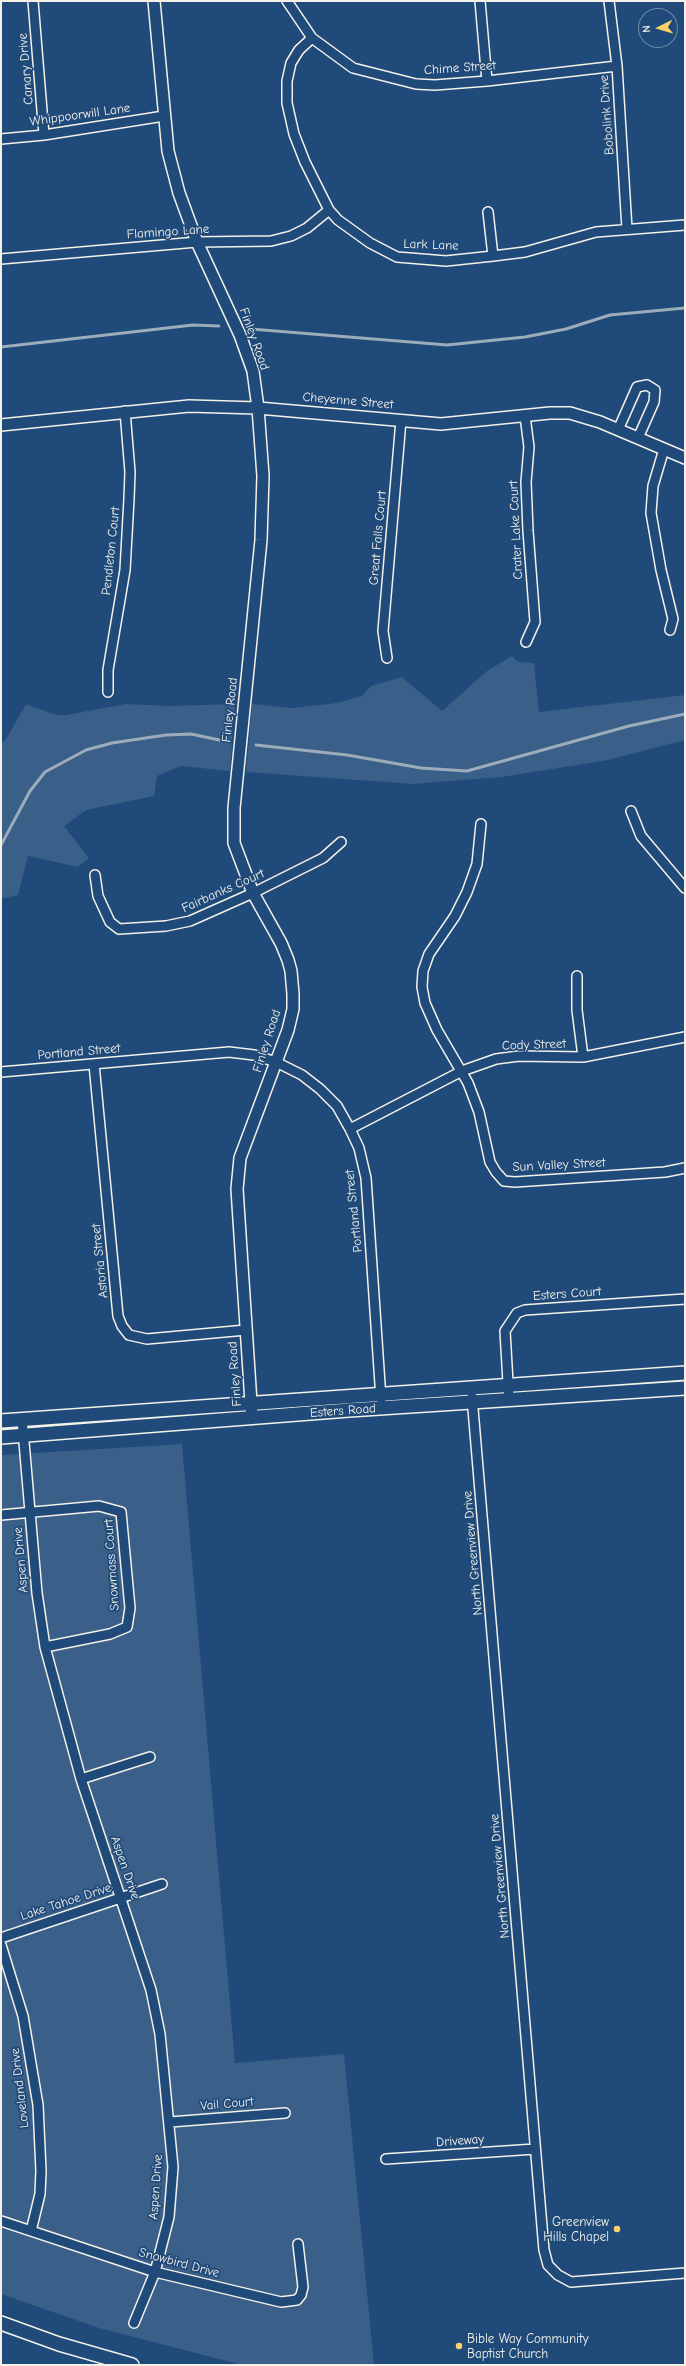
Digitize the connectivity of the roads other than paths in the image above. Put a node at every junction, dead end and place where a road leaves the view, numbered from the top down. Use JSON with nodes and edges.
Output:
{"nodes":[{"id":1,"x":33,"y":1,"type":"edge"},
{"id":2,"x":154,"y":1,"type":"edge"},
{"id":3,"x":288,"y":1,"type":"edge"},
{"id":4,"x":480,"y":1,"type":"edge"},
{"id":5,"x":609,"y":1,"type":"edge"},
{"id":6,"x":312,"y":38,"type":"junction"},
{"id":7,"x":617,"y":66,"type":"junction"},
{"id":8,"x":487,"y":81,"type":"junction"},
{"id":9,"x":164,"y":116,"type":"junction"},
{"id":10,"x":44,"y":135,"type":"junction"},
{"id":11,"x":1,"y":139,"type":"edge"},
{"id":12,"x":329,"y":210,"type":"junction"},
{"id":13,"x":488,"y":212,"type":"dead end"},
{"id":14,"x":685,"y":225,"type":"edge"},
{"id":15,"x":627,"y":229,"type":"junction"},
{"id":16,"x":197,"y":242,"type":"junction"},
{"id":17,"x":493,"y":256,"type":"junction"},
{"id":18,"x":1,"y":260,"type":"edge"},
{"id":19,"x":258,"y":408,"type":"junction"},
{"id":20,"x":125,"y":412,"type":"junction"},
{"id":21,"x":525,"y":416,"type":"junction"},
{"id":22,"x":401,"y":420,"type":"junction"},
{"id":23,"x":1,"y":425,"type":"edge"},
{"id":24,"x":618,"y":430,"type":"junction"},
{"id":25,"x":638,"y":438,"type":"junction"},
{"id":26,"x":664,"y":449,"type":"junction"},
{"id":27,"x":685,"y":458,"type":"edge"},
{"id":28,"x":670,"y":630,"type":"dead end"},
{"id":29,"x":526,"y":642,"type":"dead end"},
{"id":30,"x":386,"y":658,"type":"dead end"},
{"id":31,"x":108,"y":692,"type":"dead end"},
{"id":32,"x":631,"y":811,"type":"dead end"},
{"id":33,"x":481,"y":824,"type":"dead end"},
{"id":34,"x":340,"y":842,"type":"dead end"},
{"id":35,"x":95,"y":875,"type":"dead end"},
{"id":36,"x":685,"y":888,"type":"edge"},
{"id":37,"x":253,"y":893,"type":"junction"},
{"id":38,"x":577,"y":976,"type":"dead end"},
{"id":39,"x":685,"y":1037,"type":"edge"},
{"id":40,"x":583,"y":1056,"type":"junction"},
{"id":41,"x":276,"y":1062,"type":"junction"},
{"id":42,"x":94,"y":1064,"type":"junction"},
{"id":43,"x":462,"y":1071,"type":"junction"},
{"id":44,"x":1,"y":1072,"type":"edge"},
{"id":45,"x":350,"y":1129,"type":"junction"},
{"id":46,"x":685,"y":1168,"type":"edge"},
{"id":47,"x":685,"y":1299,"type":"edge"},
{"id":48,"x":246,"y":1330,"type":"junction"},
{"id":49,"x":685,"y":1373,"type":"edge"},
{"id":50,"x":507,"y":1385,"type":"junction"},
{"id":51,"x":471,"y":1388,"type":"junction"},
{"id":52,"x":685,"y":1388,"type":"edge"},
{"id":53,"x":381,"y":1394,"type":"junction"},
{"id":54,"x":509,"y":1400,"type":"junction"},
{"id":55,"x":473,"y":1402,"type":"junction"},
{"id":56,"x":251,"y":1403,"type":"junction"},
{"id":57,"x":382,"y":1409,"type":"junction"},
{"id":58,"x":252,"y":1418,"type":"junction"},
{"id":59,"x":22,"y":1419,"type":"junction"},
{"id":60,"x":1,"y":1420,"type":"edge"},
{"id":61,"x":24,"y":1436,"type":"junction"},
{"id":62,"x":1,"y":1437,"type":"edge"},
{"id":63,"x":30,"y":1513,"type":"junction"},
{"id":64,"x":1,"y":1515,"type":"edge"},
{"id":65,"x":45,"y":1647,"type":"junction"},
{"id":66,"x":150,"y":1757,"type":"dead end"},
{"id":67,"x":81,"y":1779,"type":"junction"},
{"id":68,"x":162,"y":1884,"type":"dead end"},
{"id":69,"x":121,"y":1898,"type":"junction"},
{"id":70,"x":1,"y":1938,"type":"edge"},
{"id":71,"x":1,"y":1945,"type":"edge"},
{"id":72,"x":285,"y":2113,"type":"dead end"},
{"id":73,"x":170,"y":2122,"type":"junction"},
{"id":74,"x":535,"y":2149,"type":"junction"},
{"id":75,"x":386,"y":2159,"type":"dead end"},
{"id":76,"x":1,"y":2221,"type":"edge"},
{"id":77,"x":31,"y":2231,"type":"junction"},
{"id":78,"x":298,"y":2244,"type":"dead end"},
{"id":79,"x":155,"y":2272,"type":"junction"},
{"id":80,"x":685,"y":2273,"type":"edge"},
{"id":81,"x":134,"y":2323,"type":"dead end"},
{"id":82,"x":1,"y":2324,"type":"edge"},
{"id":83,"x":132,"y":2365,"type":"edge"}],
"edges":[{"from":1,"to":10,"type":"street","name":"Canary Drive"},
{"from":2,"to":9,"type":"street","name":"Finley Road"},
{"from":3,"to":6,"type":"street","name":"Chime Street"},
{"from":4,"to":8,"type":"street"},
{"from":5,"to":7,"type":"street","name":"Bobolink Drive"},
{"from":6,"to":8,"type":"street","name":"Chime Street"},
{"from":6,"to":12,"type":"street","name":"Lark Lane"},
{"from":7,"to":8,"type":"street","name":"Chime Street"},
{"from":7,"to":15,"type":"street","name":"Bobolink Drive"},
{"from":9,"to":10,"type":"street","name":"Whippoorwill Lane"},
{"from":9,"to":16,"type":"street","name":"Finley Road"},
{"from":10,"to":11,"type":"street","name":"Whippoorwill Lane"},
{"from":12,"to":16,"type":"street","name":"Flamingo Lane"},
{"from":12,"to":17,"type":"street","name":"Lark Lane"},
{"from":13,"to":17,"type":"street"},
{"from":14,"to":15,"type":"street","name":"Lark Lane"},
{"from":15,"to":17,"type":"street","name":"Lark Lane"},
{"from":16,"to":18,"type":"street","name":"Flamingo Lane"},
{"from":16,"to":19,"type":"street","name":"Finley Road"},
{"from":19,"to":20,"type":"street","name":"Cheyenne Street"},
{"from":19,"to":22,"type":"street","name":"Cheyenne Street"},
{"from":19,"to":37,"type":"street","name":"Finley Road"},
{"from":20,"to":23,"type":"street","name":"Cheyenne Street"},
{"from":20,"to":31,"type":"street","name":"Pendleton Court"},
{"from":21,"to":22,"type":"street","name":"Cheyenne Street"},
{"from":21,"to":24,"type":"street","name":"Cheyenne Street"},
{"from":21,"to":29,"type":"street","name":"Crater Lake Court"},
{"from":22,"to":30,"type":"street","name":"Great Falls Court"},
{"from":24,"to":25,"type":"street","name":"Cheyenne Street"},
{"from":24,"to":25,"type":"street"},
{"from":25,"to":26,"type":"street","name":"Cheyenne Street"},
{"from":26,"to":27,"type":"street","name":"Cheyenne Street"},
{"from":26,"to":28,"type":"street"},
{"from":32,"to":36,"type":"street"},
{"from":33,"to":43,"type":"street"},
{"from":34,"to":37,"type":"street","name":"Fairbanks Court"},
{"from":35,"to":37,"type":"street","name":"Fairbanks Court"},
{"from":37,"to":41,"type":"street","name":"Finley Road"},
{"from":38,"to":40,"type":"street"},
{"from":39,"to":40,"type":"street","name":"Cody Street"},
{"from":40,"to":43,"type":"street","name":"Cody Street"},
{"from":41,"to":42,"type":"street","name":"Portland Street"},
{"from":41,"to":45,"type":"street","name":"Portland Street"},
{"from":41,"to":48,"type":"street","name":"Finley Road"},
{"from":42,"to":44,"type":"street","name":"Portland Street"},
{"from":42,"to":48,"type":"street","name":"Astoria Street"},
{"from":43,"to":45,"type":"street","name":"Cody Street"},
{"from":43,"to":46,"type":"street","name":"Sun Valley Street"},
{"from":45,"to":53,"type":"street","name":"Portland Street"},
{"from":47,"to":50,"type":"street","name":"Esters Court"},
{"from":48,"to":56,"type":"street","name":"Finley Road"},
{"from":49,"to":50,"type":"main road","name":"Esters Road"},
{"from":50,"to":51,"type":"main road","name":"Esters Road"},
{"from":50,"to":54,"type":"street","name":"Esters Court"},
{"from":51,"to":53,"type":"main road","name":"Esters Road"},
{"from":51,"to":55,"type":"street","name":"North Greenview Drive"},
{"from":52,"to":54,"type":"main road","name":"Esters Road"},
{"from":53,"to":56,"type":"main road","name":"Esters Road"},
{"from":53,"to":57,"type":"street","name":"Portland Street"},
{"from":54,"to":55,"type":"main road","name":"Esters Road"},
{"from":55,"to":57,"type":"main road","name":"Esters Road"},
{"from":55,"to":74,"type":"street","name":"North Greenview Drive"},
{"from":56,"to":58,"type":"street","name":"Finley Road"},
{"from":56,"to":59,"type":"main road","name":"Esters Road"},
{"from":57,"to":58,"type":"main road","name":"Esters Road"},
{"from":58,"to":61,"type":"main road","name":"Esters Road"},
{"from":59,"to":60,"type":"main road","name":"Esters Road"},
{"from":59,"to":61,"type":"street","name":"Aspen Drive"},
{"from":61,"to":62,"type":"main road","name":"Esters Road"},
{"from":61,"to":63,"type":"street","name":"Aspen Drive"},
{"from":63,"to":64,"type":"street"},
{"from":63,"to":65,"type":"street","name":"Aspen Drive"},
{"from":63,"to":65,"type":"street","name":"Snowmass Court"},
{"from":65,"to":67,"type":"street","name":"Aspen Drive"},
{"from":66,"to":67,"type":"street"},
{"from":67,"to":69,"type":"street","name":"Aspen Drive"},
{"from":68,"to":69,"type":"street","name":"Lake Tahoe Drive"},
{"from":69,"to":70,"type":"street","name":"Lake Tahoe Drive"},
{"from":69,"to":73,"type":"street","name":"Aspen Drive"},
{"from":71,"to":77,"type":"street","name":"Loveland Drive"},
{"from":72,"to":73,"type":"street","name":"Vail Court"},
{"from":73,"to":79,"type":"street","name":"Aspen Drive"},
{"from":74,"to":75,"type":"street","name":"Driveway"},
{"from":74,"to":80,"type":"street","name":"North Greenview Drive"},
{"from":76,"to":77,"type":"street","name":"Snowbird Drive"},
{"from":77,"to":79,"type":"street","name":"Snowbird Drive"},
{"from":78,"to":79,"type":"street","name":"Snowbird Drive"},
{"from":79,"to":81,"type":"street","name":"Aspen Drive"},
{"from":82,"to":83,"type":"main road"}]}
